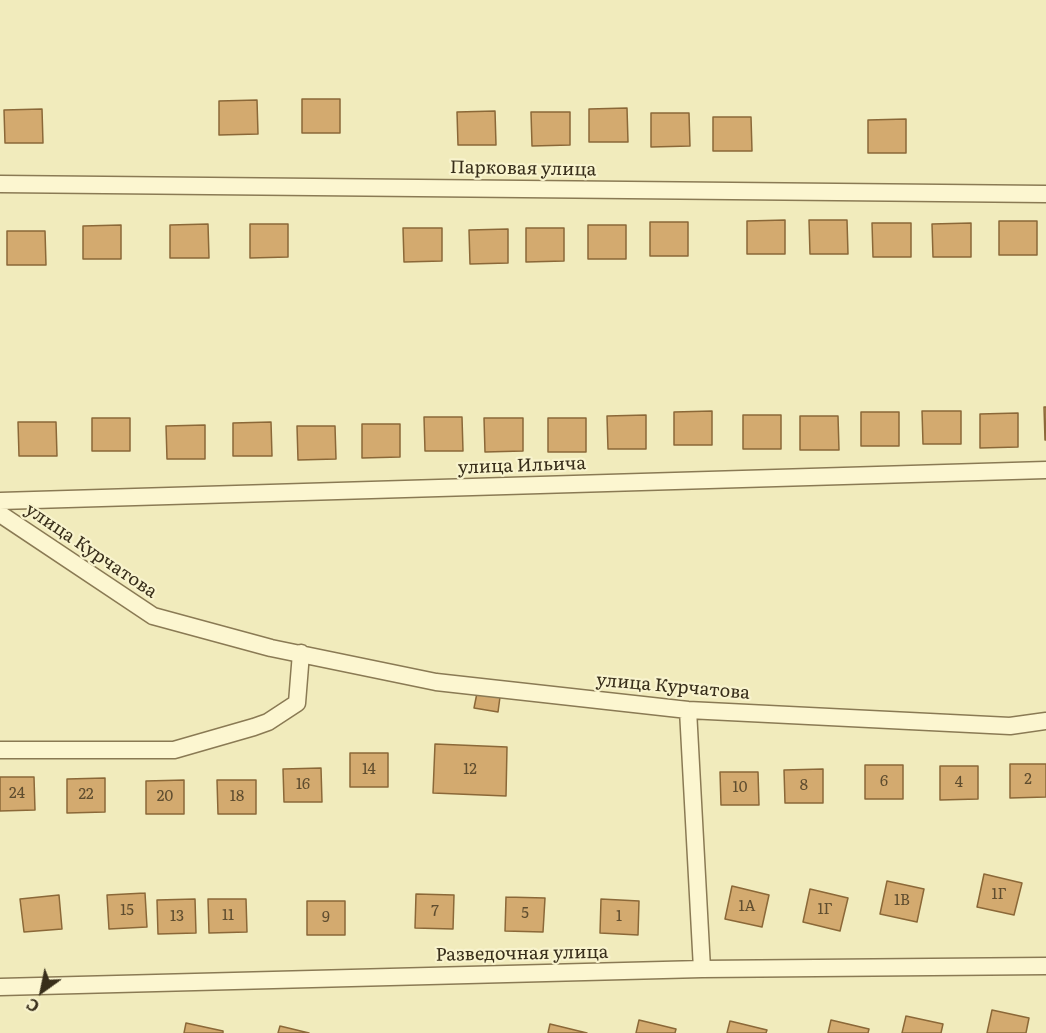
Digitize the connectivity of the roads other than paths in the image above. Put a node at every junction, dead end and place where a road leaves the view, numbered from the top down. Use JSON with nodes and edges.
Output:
{"nodes":[{"id":1,"x":0,"y":184,"type":"edge"},
{"id":2,"x":1046,"y":194,"type":"edge"},
{"id":3,"x":1046,"y":470,"type":"edge"},
{"id":4,"x":0,"y":501,"type":"edge"},
{"id":5,"x":0,"y":514,"type":"edge"},
{"id":6,"x":301,"y":653,"type":"junction"},
{"id":7,"x":688,"y":711,"type":"junction"},
{"id":8,"x":1046,"y":721,"type":"edge"},
{"id":9,"x":0,"y":750,"type":"edge"},
{"id":10,"x":1046,"y":966,"type":"edge"},
{"id":11,"x":702,"y":969,"type":"junction"},
{"id":12,"x":0,"y":987,"type":"edge"}],
"edges":[{"from":1,"to":2,"type":"street","name":"Парковая улица"},
{"from":3,"to":4,"type":"street","name":"улица Ильича"},
{"from":5,"to":6,"type":"street","name":"улица Курчатова"},
{"from":6,"to":7,"type":"street","name":"улица Курчатова"},
{"from":6,"to":9,"type":"street"},
{"from":7,"to":8,"type":"street","name":"улица Курчатова"},
{"from":7,"to":11,"type":"street"},
{"from":10,"to":11,"type":"street","name":"Разведочная улица"},
{"from":11,"to":12,"type":"street","name":"Разведочная улица"}]}
